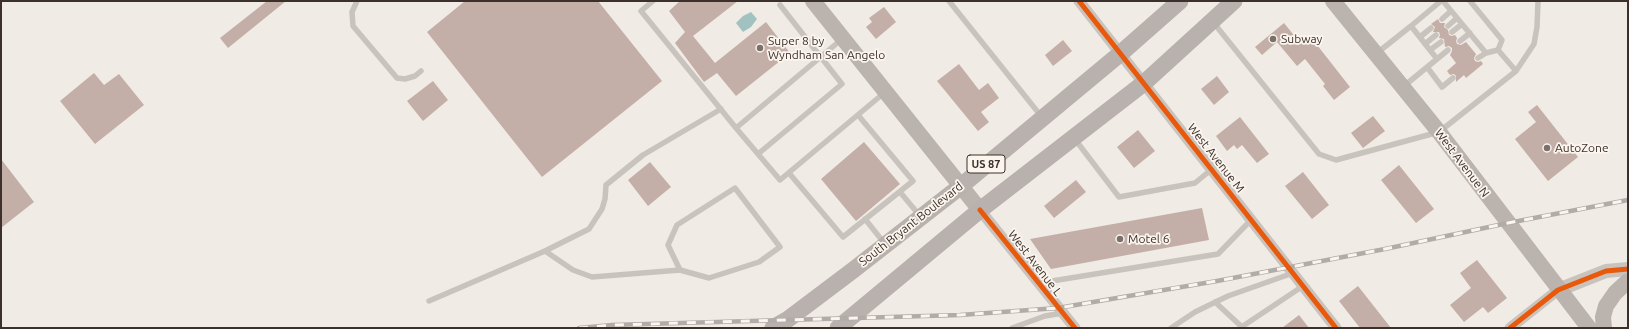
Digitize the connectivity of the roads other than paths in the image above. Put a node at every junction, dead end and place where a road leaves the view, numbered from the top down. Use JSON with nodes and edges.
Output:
{"nodes":[{"id":1,"x":357,"y":1,"type":"edge"},
{"id":2,"x":653,"y":1,"type":"edge"},
{"id":3,"x":813,"y":1,"type":"edge"},
{"id":4,"x":949,"y":1,"type":"edge"},
{"id":5,"x":1079,"y":1,"type":"edge"},
{"id":6,"x":1180,"y":1,"type":"edge"},
{"id":7,"x":1234,"y":1,"type":"edge"},
{"id":8,"x":1333,"y":1,"type":"edge"},
{"id":9,"x":1442,"y":1,"type":"edge"},
{"id":10,"x":1470,"y":1,"type":"edge"},
{"id":11,"x":1538,"y":1,"type":"edge"},
{"id":12,"x":780,"y":5,"type":"dead end"},
{"id":13,"x":1451,"y":11,"type":"junction"},
{"id":14,"x":1457,"y":18,"type":"junction"},
{"id":15,"x":1442,"y":19,"type":"dead end"},
{"id":16,"x":1212,"y":21,"type":"junction"},
{"id":17,"x":1462,"y":24,"type":"junction"},
{"id":18,"x":1411,"y":26,"type":"junction"},
{"id":19,"x":1448,"y":26,"type":"dead end"},
{"id":20,"x":1431,"y":28,"type":"dead end"},
{"id":21,"x":1452,"y":32,"type":"dead end"},
{"id":22,"x":1470,"y":33,"type":"junction"},
{"id":23,"x":1436,"y":35,"type":"dead end"},
{"id":24,"x":1420,"y":37,"type":"junction"},
{"id":25,"x":843,"y":38,"type":"junction"},
{"id":26,"x":1460,"y":41,"type":"dead end"},
{"id":27,"x":1441,"y":42,"type":"dead end"},
{"id":28,"x":1425,"y":44,"type":"junction"},
{"id":29,"x":1430,"y":50,"type":"junction"},
{"id":30,"x":1448,"y":50,"type":"dead end"},
{"id":31,"x":1498,"y":50,"type":"junction"},
{"id":32,"x":1121,"y":53,"type":"junction"},
{"id":33,"x":1486,"y":53,"type":"junction"},
{"id":34,"x":1376,"y":54,"type":"junction"},
{"id":35,"x":821,"y":56,"type":"junction"},
{"id":36,"x":1478,"y":58,"type":"dead end"},
{"id":37,"x":1437,"y":59,"type":"junction"},
{"id":38,"x":1427,"y":67,"type":"junction"},
{"id":39,"x":421,"y":71,"type":"dead end"},
{"id":40,"x":1516,"y":71,"type":"junction"},
{"id":41,"x":1453,"y":78,"type":"dead end"},
{"id":42,"x":1144,"y":83,"type":"junction"},
{"id":43,"x":1403,"y":87,"type":"junction"},
{"id":44,"x":886,"y":92,"type":"junction"},
{"id":45,"x":721,"y":109,"type":"junction"},
{"id":46,"x":858,"y":115,"type":"junction"},
{"id":47,"x":1043,"y":118,"type":"junction"},
{"id":48,"x":736,"y":128,"type":"junction"},
{"id":49,"x":1439,"y":132,"type":"junction"},
{"id":50,"x":1074,"y":137,"type":"junction"},
{"id":51,"x":758,"y":154,"type":"junction"},
{"id":52,"x":1212,"y":169,"type":"junction"},
{"id":53,"x":789,"y":173,"type":"junction"},
{"id":54,"x":961,"y":186,"type":"junction"},
{"id":55,"x":900,"y":192,"type":"junction"},
{"id":56,"x":980,"y":210,"type":"junction"},
{"id":57,"x":920,"y":217,"type":"junction"},
{"id":58,"x":865,"y":219,"type":"junction"},
{"id":59,"x":1251,"y":220,"type":"junction"},
{"id":60,"x":886,"y":244,"type":"junction"},
{"id":61,"x":545,"y":251,"type":"junction"},
{"id":62,"x":1628,"y":269,"type":"edge"},
{"id":63,"x":680,"y":270,"type":"junction"},
{"id":64,"x":1293,"y":272,"type":"junction"},
{"id":65,"x":1628,"y":281,"type":"edge"},
{"id":66,"x":1303,"y":286,"type":"junction"},
{"id":67,"x":1043,"y":288,"type":"junction"},
{"id":68,"x":1558,"y":290,"type":"junction"},
{"id":69,"x":429,"y":301,"type":"dead end"},
{"id":70,"x":1215,"y":302,"type":"junction"},
{"id":71,"x":1063,"y":314,"type":"junction"},
{"id":72,"x":780,"y":324,"type":"edge"},
{"id":73,"x":843,"y":324,"type":"edge"},
{"id":74,"x":1012,"y":328,"type":"edge"},
{"id":75,"x":1075,"y":328,"type":"edge"},
{"id":76,"x":1171,"y":328,"type":"edge"},
{"id":77,"x":1241,"y":328,"type":"edge"},
{"id":78,"x":1336,"y":328,"type":"edge"},
{"id":79,"x":1510,"y":328,"type":"edge"},
{"id":80,"x":1589,"y":328,"type":"edge"},
{"id":81,"x":1604,"y":328,"type":"edge"}],
"edges":[{"from":1,"to":39,"type":"lane"},
{"from":2,"to":45,"type":"lane"},
{"from":3,"to":25,"type":"main road","name":"West Avenue L"},
{"from":4,"to":47,"type":"lane"},
{"from":5,"to":32,"type":"street","name":"West Avenue M"},
{"from":6,"to":32,"type":"main road","name":"South Bryant Boulevard","number":"US 87"},
{"from":7,"to":16,"type":"main road","number":"US 87"},
{"from":8,"to":34,"type":"main road","name":"West Avenue N"},
{"from":9,"to":13,"type":"lane"},
{"from":9,"to":18,"type":"lane"},
{"from":10,"to":31,"type":"lane"},
{"from":11,"to":40,"type":"lane"},
{"from":12,"to":35,"type":"lane"},
{"from":13,"to":14,"type":"lane"},
{"from":13,"to":15,"type":"lane"},
{"from":14,"to":17,"type":"lane"},
{"from":14,"to":19,"type":"lane"},
{"from":16,"to":42,"type":"main road","number":"US 87"},
{"from":16,"to":49,"type":"lane"},
{"from":17,"to":21,"type":"lane"},
{"from":17,"to":22,"type":"lane"},
{"from":18,"to":24,"type":"lane"},
{"from":18,"to":34,"type":"lane"},
{"from":20,"to":24,"type":"lane"},
{"from":22,"to":26,"type":"lane"},
{"from":22,"to":33,"type":"lane"},
{"from":23,"to":28,"type":"lane"},
{"from":24,"to":28,"type":"lane"},
{"from":25,"to":35,"type":"lane"},
{"from":25,"to":44,"type":"main road","name":"West Avenue L"},
{"from":27,"to":29,"type":"lane"},
{"from":28,"to":29,"type":"lane"},
{"from":29,"to":37,"type":"lane"},
{"from":30,"to":37,"type":"lane"},
{"from":31,"to":33,"type":"lane"},
{"from":31,"to":40,"type":"lane"},
{"from":32,"to":42,"type":"street","name":"West Avenue M"},
{"from":32,"to":47,"type":"main road","name":"South Bryant Boulevard","number":"US 87"},
{"from":33,"to":36,"type":"lane"},
{"from":34,"to":43,"type":"main road","name":"West Avenue N"},
{"from":35,"to":48,"type":"lane"},
{"from":35,"to":51,"type":"lane"},
{"from":37,"to":38,"type":"lane"},
{"from":38,"to":41,"type":"lane"},
{"from":38,"to":43,"type":"lane"},
{"from":40,"to":49,"type":"lane"},
{"from":42,"to":50,"type":"main road","number":"US 87"},
{"from":42,"to":52,"type":"street","name":"West Avenue M"},
{"from":43,"to":49,"type":"main road","name":"West Avenue N"},
{"from":44,"to":46,"type":"lane"},
{"from":44,"to":54,"type":"main road","name":"West Avenue L"},
{"from":45,"to":48,"type":"lane"},
{"from":45,"to":61,"type":"lane"},
{"from":46,"to":53,"type":"lane"},
{"from":46,"to":55,"type":"lane"},
{"from":47,"to":54,"type":"main road","name":"South Bryant Boulevard","number":"US 87"},
{"from":48,"to":51,"type":"lane"},
{"from":49,"to":68,"type":"main road","name":"West Avenue N"},
{"from":50,"to":52,"type":"lane"},
{"from":50,"to":56,"type":"main road","number":"US 87"},
{"from":51,"to":53,"type":"lane"},
{"from":52,"to":59,"type":"street","name":"West Avenue M"},
{"from":53,"to":58,"type":"lane"},
{"from":54,"to":56,"type":"main road","name":"West Avenue L"},
{"from":54,"to":57,"type":"main road","name":"South Bryant Boulevard","number":"US 87"},
{"from":55,"to":57,"type":"lane"},
{"from":55,"to":58,"type":"lane"},
{"from":56,"to":67,"type":"street","name":"West Avenue L"},
{"from":56,"to":73,"type":"main road","number":"US 87"},
{"from":57,"to":60,"type":"main road","name":"South Bryant Boulevard","number":"US 87"},
{"from":58,"to":60,"type":"lane"},
{"from":59,"to":64,"type":"street","name":"West Avenue M"},
{"from":59,"to":67,"type":"lane"},
{"from":60,"to":72,"type":"main road","name":"South Bryant Boulevard","number":"US 87"},
{"from":61,"to":63,"type":"lane"},
{"from":61,"to":69,"type":"lane"},
{"from":62,"to":68,"type":"street"},
{"from":63,"to":63,"type":"lane"},
{"from":64,"to":66,"type":"street","name":"West Avenue M"},
{"from":64,"to":70,"type":"lane"},
{"from":65,"to":81,"type":"main road"},
{"from":66,"to":77,"type":"lane"},
{"from":66,"to":78,"type":"street","name":"West Avenue M"},
{"from":67,"to":71,"type":"street","name":"West Avenue L"},
{"from":68,"to":79,"type":"street"},
{"from":68,"to":80,"type":"main road","name":"West Avenue N"},
{"from":70,"to":76,"type":"lane"},
{"from":70,"to":77,"type":"lane"},
{"from":71,"to":74,"type":"lane"},
{"from":71,"to":75,"type":"street","name":"West Avenue L"}]}
